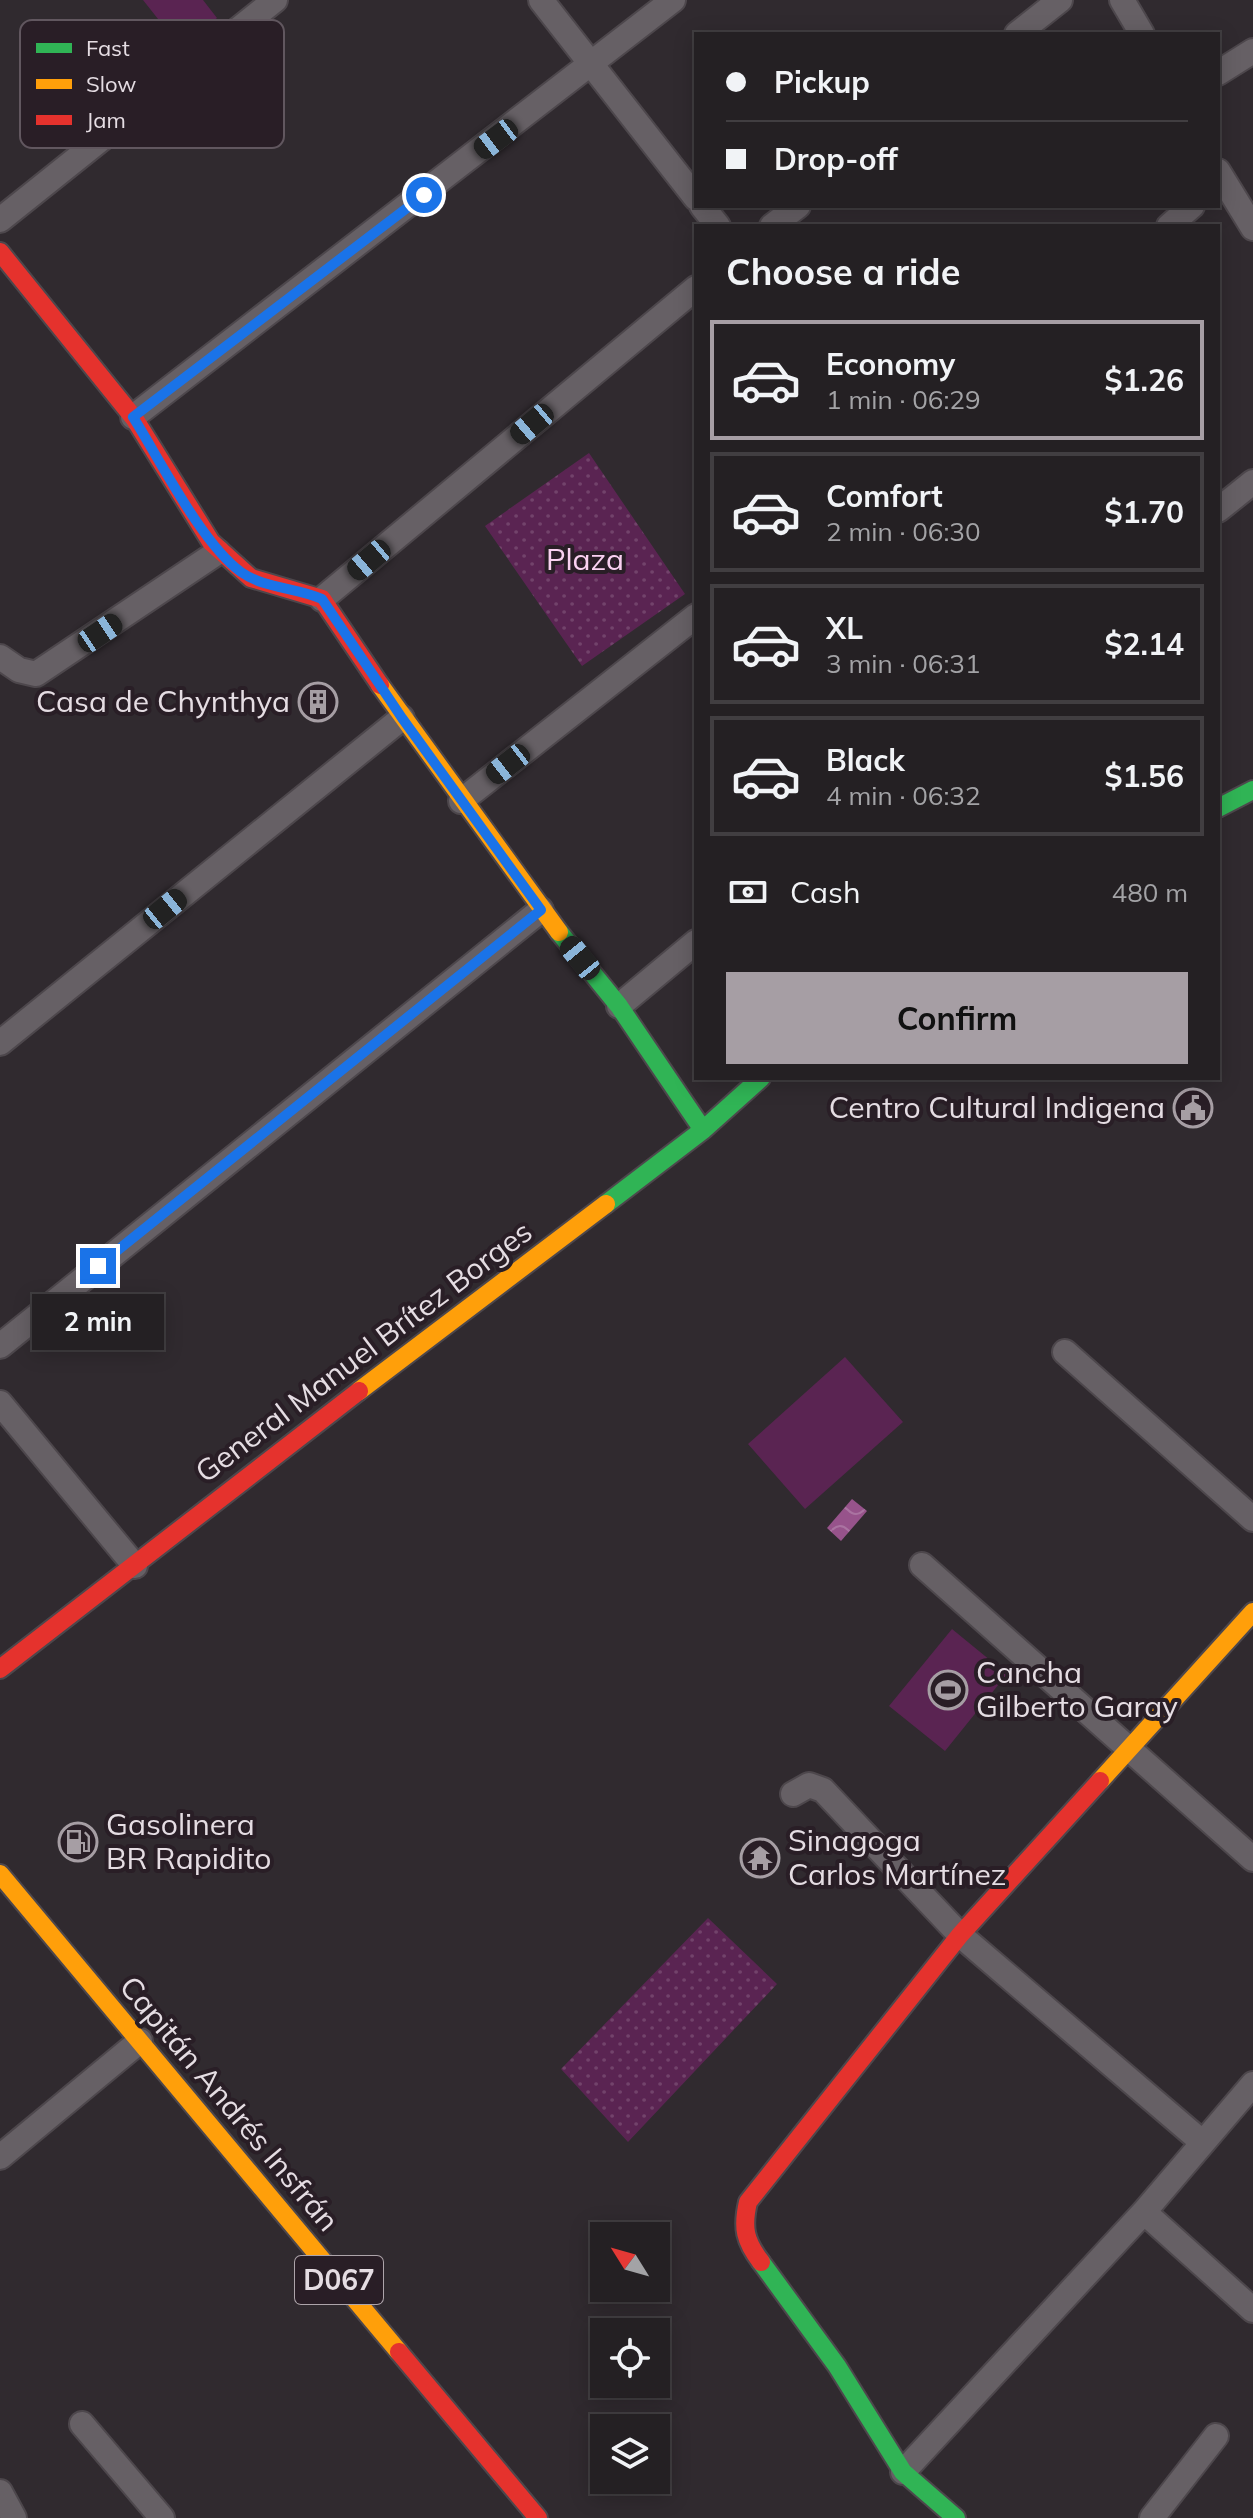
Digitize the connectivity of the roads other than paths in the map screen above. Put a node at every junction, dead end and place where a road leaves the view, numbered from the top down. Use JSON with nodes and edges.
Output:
{"nodes":[{"id":1,"x":275,"y":0,"type":"edge"},
{"id":2,"x":541,"y":0,"type":"edge"},
{"id":3,"x":673,"y":0,"type":"edge"},
{"id":4,"x":1060,"y":0,"type":"edge"},
{"id":5,"x":1122,"y":0,"type":"edge"},
{"id":6,"x":250,"y":20,"type":"edge"},
{"id":7,"x":1020,"y":32,"type":"edge"},
{"id":8,"x":1141,"y":32,"type":"edge"},
{"id":9,"x":1253,"y":51,"type":"edge"},
{"id":10,"x":593,"y":65,"type":"junction"},
{"id":11,"x":1220,"y":72,"type":"edge"},
{"id":12,"x":90,"y":148,"type":"edge"},
{"id":13,"x":1220,"y":178,"type":"edge"},
{"id":14,"x":694,"y":195,"type":"edge"},
{"id":15,"x":704,"y":208,"type":"edge"},
{"id":16,"x":795,"y":208,"type":"edge"},
{"id":17,"x":1190,"y":208,"type":"edge"},
{"id":18,"x":0,"y":220,"type":"edge"},
{"id":19,"x":716,"y":224,"type":"edge"},
{"id":20,"x":775,"y":224,"type":"edge"},
{"id":21,"x":1171,"y":224,"type":"edge"},
{"id":22,"x":1253,"y":228,"type":"edge"},
{"id":23,"x":0,"y":252,"type":"edge"},
{"id":24,"x":694,"y":290,"type":"edge"},
{"id":25,"x":133,"y":417,"type":"junction"},
{"id":26,"x":1253,"y":482,"type":"edge"},
{"id":27,"x":1220,"y":508,"type":"edge"},
{"id":28,"x":218,"y":552,"type":"junction"},
{"id":29,"x":322,"y":599,"type":"junction"},
{"id":30,"x":694,"y":618,"type":"edge"},
{"id":31,"x":0,"y":657,"type":"edge"},
{"id":32,"x":402,"y":718,"type":"junction"},
{"id":33,"x":1253,"y":790,"type":"edge"},
{"id":34,"x":461,"y":801,"type":"junction"},
{"id":35,"x":1220,"y":807,"type":"edge"},
{"id":36,"x":541,"y":910,"type":"junction"},
{"id":37,"x":694,"y":944,"type":"edge"},
{"id":38,"x":619,"y":1006,"type":"junction"},
{"id":39,"x":0,"y":1043,"type":"edge"},
{"id":40,"x":759,"y":1080,"type":"edge"},
{"id":41,"x":703,"y":1130,"type":"junction"},
{"id":42,"x":0,"y":1346,"type":"edge"},
{"id":43,"x":1065,"y":1352,"type":"dead end"},
{"id":44,"x":0,"y":1403,"type":"edge"},
{"id":45,"x":1253,"y":1519,"type":"edge"},
{"id":46,"x":922,"y":1565,"type":"dead end"},
{"id":47,"x":135,"y":1566,"type":"junction"},
{"id":48,"x":1253,"y":1612,"type":"edge"},
{"id":49,"x":0,"y":1669,"type":"edge"},
{"id":50,"x":1128,"y":1746,"type":"junction"},
{"id":51,"x":793,"y":1794,"type":"dead end"},
{"id":52,"x":1253,"y":1859,"type":"edge"},
{"id":53,"x":0,"y":1874,"type":"edge"},
{"id":54,"x":960,"y":1935,"type":"junction"},
{"id":55,"x":140,"y":2041,"type":"junction"},
{"id":56,"x":1253,"y":2084,"type":"edge"},
{"id":57,"x":1202,"y":2142,"type":"junction"},
{"id":58,"x":0,"y":2157,"type":"edge"},
{"id":59,"x":1144,"y":2212,"type":"junction"},
{"id":60,"x":1253,"y":2310,"type":"edge"},
{"id":61,"x":82,"y":2424,"type":"dead end"},
{"id":62,"x":1216,"y":2436,"type":"dead end"},
{"id":63,"x":903,"y":2472,"type":"junction"},
{"id":64,"x":0,"y":2492,"type":"edge"},
{"id":65,"x":14,"y":2518,"type":"edge"},
{"id":66,"x":162,"y":2518,"type":"edge"},
{"id":67,"x":538,"y":2518,"type":"edge"},
{"id":68,"x":956,"y":2518,"type":"edge"},
{"id":69,"x":1152,"y":2518,"type":"edge"}],
"edges":[{"from":1,"to":6,"type":"street"},
{"from":2,"to":10,"type":"street"},
{"from":3,"to":10,"type":"street"},
{"from":4,"to":7,"type":"street"},
{"from":5,"to":8,"type":"street"},
{"from":9,"to":11,"type":"street"},
{"from":10,"to":14,"type":"street"},
{"from":10,"to":25,"type":"street"},
{"from":12,"to":18,"type":"street"},
{"from":13,"to":22,"type":"street"},
{"from":15,"to":19,"type":"street"},
{"from":16,"to":20,"type":"street"},
{"from":17,"to":21,"type":"street"},
{"from":23,"to":25,"type":"street"},
{"from":24,"to":29,"type":"street"},
{"from":25,"to":28,"type":"street"},
{"from":26,"to":27,"type":"street"},
{"from":28,"to":29,"type":"street"},
{"from":28,"to":31,"type":"street"},
{"from":29,"to":32,"type":"street"},
{"from":30,"to":34,"type":"street"},
{"from":32,"to":34,"type":"street"},
{"from":32,"to":39,"type":"street"},
{"from":33,"to":35,"type":"street"},
{"from":34,"to":36,"type":"street"},
{"from":36,"to":38,"type":"street"},
{"from":36,"to":42,"type":"street"},
{"from":37,"to":38,"type":"street"},
{"from":38,"to":41,"type":"street"},
{"from":40,"to":41,"type":"street","name":"General Manuel Brítez Borges"},
{"from":41,"to":47,"type":"street","name":"General Manuel Brítez Borges"},
{"from":43,"to":45,"type":"street"},
{"from":44,"to":47,"type":"street"},
{"from":46,"to":50,"type":"street"},
{"from":47,"to":49,"type":"street","name":"General Manuel Brítez Borges"},
{"from":48,"to":50,"type":"street"},
{"from":50,"to":52,"type":"street"},
{"from":50,"to":54,"type":"street"},
{"from":51,"to":54,"type":"street"},
{"from":53,"to":55,"type":"street","name":"Capitán Andrés Insfrán","number":"D067"},
{"from":54,"to":57,"type":"street"},
{"from":54,"to":63,"type":"street"},
{"from":55,"to":58,"type":"street"},
{"from":55,"to":67,"type":"street","name":"Capitán Andrés Insfrán","number":"D067"},
{"from":56,"to":57,"type":"street"},
{"from":57,"to":59,"type":"street"},
{"from":59,"to":60,"type":"street"},
{"from":59,"to":63,"type":"street"},
{"from":61,"to":66,"type":"street"},
{"from":62,"to":69,"type":"street"},
{"from":63,"to":68,"type":"street"},
{"from":64,"to":65,"type":"street"}]}
